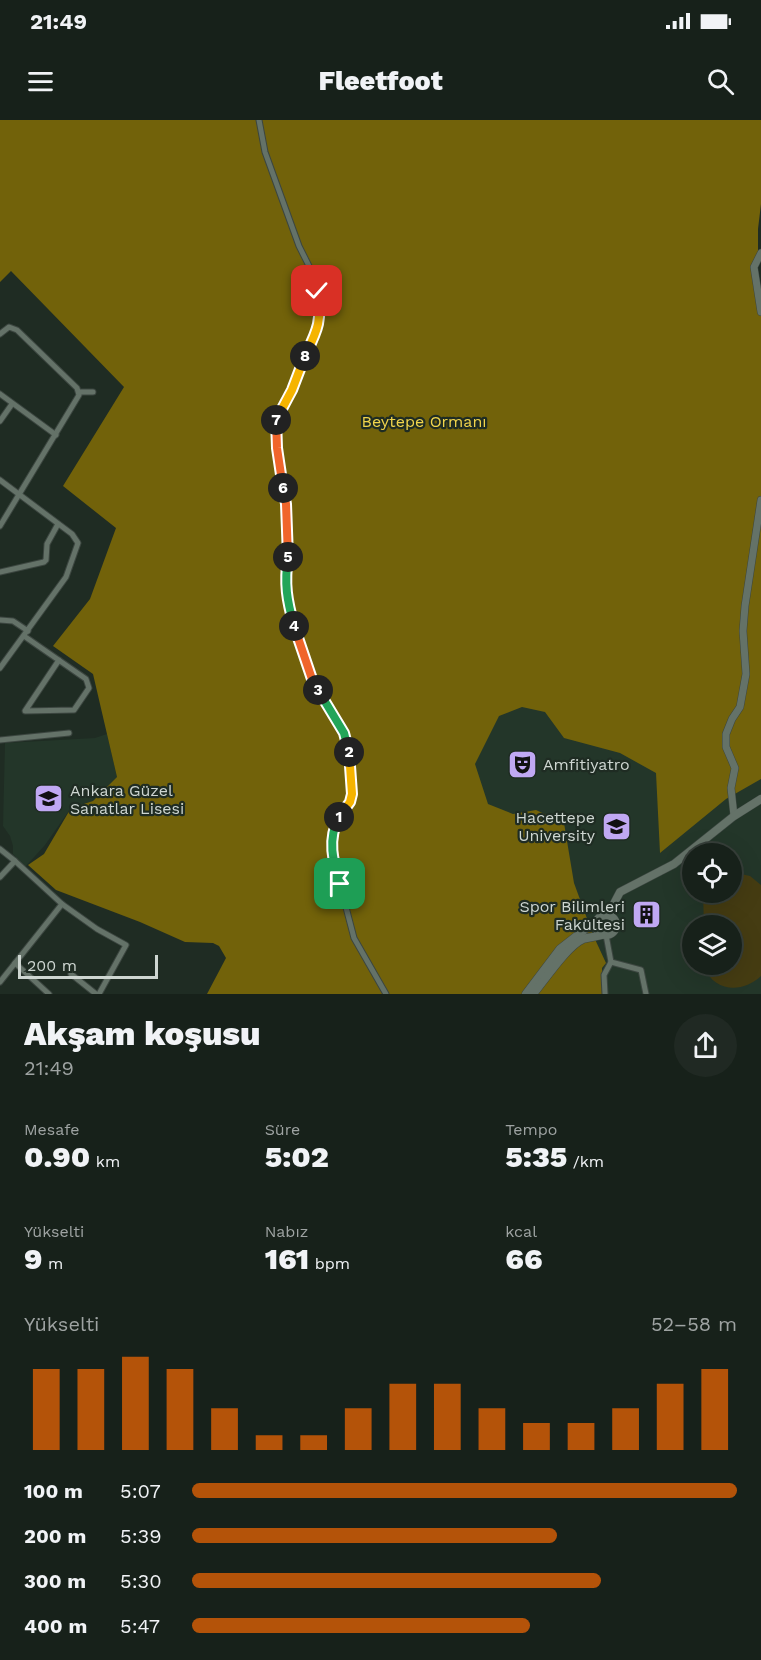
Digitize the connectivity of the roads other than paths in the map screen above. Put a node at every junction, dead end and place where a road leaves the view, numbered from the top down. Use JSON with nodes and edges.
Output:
{"nodes":[{"id":1,"x":260,"y":120,"type":"edge"},
{"id":2,"x":761,"y":253,"type":"edge"},
{"id":3,"x":761,"y":312,"type":"edge"},
{"id":4,"x":0,"y":334,"type":"edge"},
{"id":5,"x":79,"y":392,"type":"junction"},
{"id":6,"x":93,"y":392,"type":"dead end"},
{"id":7,"x":0,"y":394,"type":"edge"},
{"id":8,"x":12,"y":404,"type":"junction"},
{"id":9,"x":0,"y":420,"type":"edge"},
{"id":10,"x":56,"y":435,"type":"junction"},
{"id":11,"x":0,"y":480,"type":"edge"},
{"id":12,"x":19,"y":495,"type":"junction"},
{"id":13,"x":761,"y":500,"type":"edge"},
{"id":14,"x":58,"y":524,"type":"junction"},
{"id":15,"x":0,"y":526,"type":"edge"},
{"id":16,"x":0,"y":572,"type":"edge"},
{"id":17,"x":0,"y":620,"type":"edge"},
{"id":18,"x":26,"y":633,"type":"junction"},
{"id":19,"x":59,"y":660,"type":"junction"},
{"id":20,"x":0,"y":668,"type":"edge"},
{"id":21,"x":69,"y":733,"type":"dead end"},
{"id":22,"x":0,"y":740,"type":"edge"},
{"id":23,"x":761,"y":799,"type":"edge"},
{"id":24,"x":734,"y":816,"type":"junction"},
{"id":25,"x":0,"y":849,"type":"edge"},
{"id":26,"x":15,"y":861,"type":"junction"},
{"id":27,"x":0,"y":877,"type":"edge"},
{"id":28,"x":62,"y":904,"type":"junction"},
{"id":29,"x":608,"y":915,"type":"junction"},
{"id":30,"x":597,"y":920,"type":"junction"},
{"id":31,"x":604,"y":935,"type":"junction"},
{"id":32,"x":611,"y":962,"type":"junction"},
{"id":33,"x":15,"y":963,"type":"junction"},
{"id":34,"x":71,"y":974,"type":"dead end"},
{"id":35,"x":0,"y":982,"type":"edge"},
{"id":36,"x":49,"y":994,"type":"edge"},
{"id":37,"x":97,"y":994,"type":"edge"},
{"id":38,"x":386,"y":994,"type":"edge"},
{"id":39,"x":526,"y":994,"type":"edge"},
{"id":40,"x":533,"y":994,"type":"edge"},
{"id":41,"x":604,"y":994,"type":"edge"},
{"id":42,"x":646,"y":994,"type":"edge"}],
"edges":[{"from":1,"to":38,"type":"street"},
{"from":2,"to":3,"type":"street"},
{"from":4,"to":5,"type":"street"},
{"from":5,"to":6,"type":"street"},
{"from":5,"to":10,"type":"street"},
{"from":7,"to":8,"type":"street"},
{"from":8,"to":9,"type":"street"},
{"from":8,"to":10,"type":"street"},
{"from":10,"to":12,"type":"street"},
{"from":11,"to":12,"type":"street"},
{"from":12,"to":14,"type":"street"},
{"from":12,"to":15,"type":"street"},
{"from":13,"to":24,"type":"street"},
{"from":14,"to":16,"type":"street"},
{"from":14,"to":18,"type":"street"},
{"from":17,"to":18,"type":"street"},
{"from":18,"to":19,"type":"street"},
{"from":18,"to":20,"type":"street"},
{"from":19,"to":19,"type":"street"},
{"from":21,"to":22,"type":"street"},
{"from":23,"to":24,"type":"main road"},
{"from":24,"to":29,"type":"main road"},
{"from":25,"to":26,"type":"street"},
{"from":26,"to":27,"type":"street"},
{"from":26,"to":28,"type":"street"},
{"from":28,"to":33,"type":"street"},
{"from":28,"to":37,"type":"street"},
{"from":29,"to":30,"type":"main road"},
{"from":29,"to":31,"type":"main road"},
{"from":30,"to":31,"type":"main road"},
{"from":30,"to":39,"type":"main road"},
{"from":31,"to":32,"type":"street"},
{"from":31,"to":40,"type":"main road"},
{"from":32,"to":41,"type":"street"},
{"from":32,"to":42,"type":"street"},
{"from":33,"to":35,"type":"street"},
{"from":33,"to":36,"type":"street"},
{"from":34,"to":37,"type":"street"}]}
